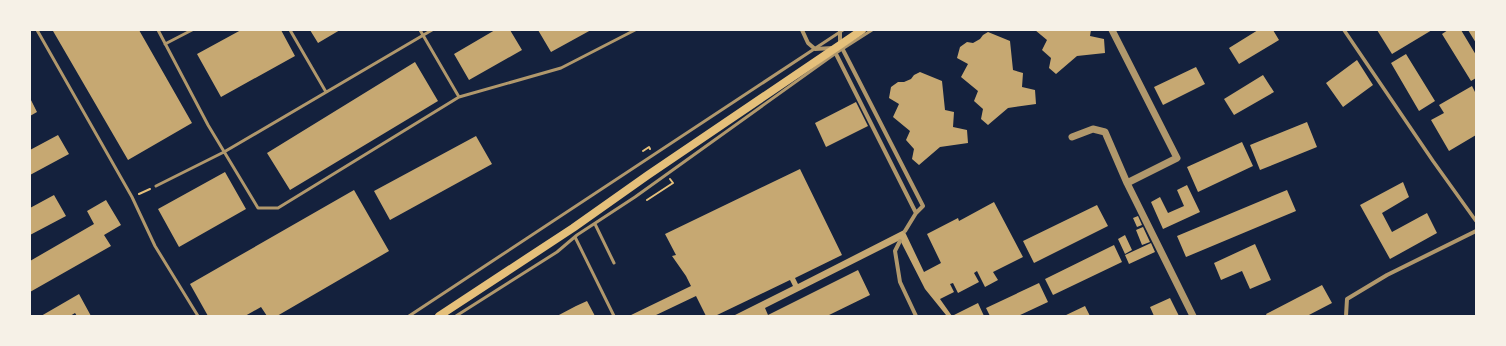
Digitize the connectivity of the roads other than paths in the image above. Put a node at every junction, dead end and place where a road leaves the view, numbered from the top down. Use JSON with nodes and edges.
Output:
{"nodes":[{"id":1,"x":37,"y":30,"type":"edge"},
{"id":2,"x":158,"y":30,"type":"edge"},
{"id":3,"x":192,"y":30,"type":"edge"},
{"id":4,"x":290,"y":30,"type":"edge"},
{"id":5,"x":420,"y":30,"type":"edge"},
{"id":6,"x":432,"y":30,"type":"edge"},
{"id":7,"x":635,"y":30,"type":"edge"},
{"id":8,"x":802,"y":30,"type":"edge"},
{"id":9,"x":862,"y":30,"type":"edge"},
{"id":10,"x":872,"y":30,"type":"edge"},
{"id":11,"x":1112,"y":30,"type":"edge"},
{"id":12,"x":1344,"y":30,"type":"edge"},
{"id":13,"x":841,"y":31,"type":"edge"},
{"id":14,"x":423,"y":35,"type":"junction"},
{"id":15,"x":165,"y":44,"type":"junction"},
{"id":16,"x":838,"y":49,"type":"junction"},
{"id":17,"x":815,"y":50,"type":"junction"},
{"id":18,"x":326,"y":92,"type":"junction"},
{"id":19,"x":459,"y":97,"type":"junction"},
{"id":20,"x":1072,"y":138,"type":"dead end"},
{"id":21,"x":224,"y":152,"type":"junction"},
{"id":22,"x":1128,"y":182,"type":"junction"},
{"id":23,"x":156,"y":186,"type":"road end"},
{"id":24,"x":916,"y":213,"type":"junction"},
{"id":25,"x":1476,"y":221,"type":"edge"},
{"id":26,"x":595,"y":224,"type":"junction"},
{"id":27,"x":1476,"y":231,"type":"edge"},
{"id":28,"x":906,"y":232,"type":"dead end"},
{"id":29,"x":575,"y":237,"type":"junction"},
{"id":30,"x":900,"y":241,"type":"dead end"},
{"id":31,"x":614,"y":263,"type":"dead end"},
{"id":32,"x":198,"y":316,"type":"edge"},
{"id":33,"x":409,"y":316,"type":"edge"},
{"id":34,"x":439,"y":316,"type":"edge"},
{"id":35,"x":456,"y":316,"type":"edge"},
{"id":36,"x":614,"y":316,"type":"edge"},
{"id":37,"x":916,"y":316,"type":"edge"},
{"id":38,"x":1193,"y":316,"type":"edge"},
{"id":39,"x":1346,"y":316,"type":"edge"}],
"edges":[{"from":1,"to":32,"type":"lane"},
{"from":2,"to":15,"type":"lane"},
{"from":3,"to":15,"type":"lane"},
{"from":4,"to":18,"type":"lane"},
{"from":5,"to":14,"type":"lane"},
{"from":6,"to":14,"type":"lane"},
{"from":7,"to":19,"type":"lane"},
{"from":8,"to":17,"type":"street"},
{"from":9,"to":16,"type":"main road"},
{"from":10,"to":16,"type":"lane"},
{"from":11,"to":22,"type":"street"},
{"from":12,"to":25,"type":"street"},
{"from":13,"to":16,"type":"street"},
{"from":13,"to":17,"type":"lane"},
{"from":14,"to":18,"type":"lane"},
{"from":14,"to":19,"type":"lane"},
{"from":15,"to":21,"type":"lane"},
{"from":16,"to":17,"type":"street"},
{"from":16,"to":24,"type":"street"},
{"from":16,"to":24,"type":"street"},
{"from":16,"to":26,"type":"lane"},
{"from":16,"to":34,"type":"main road"},
{"from":17,"to":33,"type":"lane"},
{"from":18,"to":21,"type":"lane"},
{"from":19,"to":21,"type":"lane"},
{"from":20,"to":22,"type":"street"},
{"from":21,"to":23,"type":"lane"},
{"from":22,"to":38,"type":"street"},
{"from":24,"to":28,"type":"street"},
{"from":26,"to":29,"type":"lane"},
{"from":26,"to":31,"type":"lane"},
{"from":27,"to":39,"type":"street"},
{"from":29,"to":35,"type":"lane"},
{"from":29,"to":36,"type":"lane"},
{"from":30,"to":37,"type":"street"}]}
